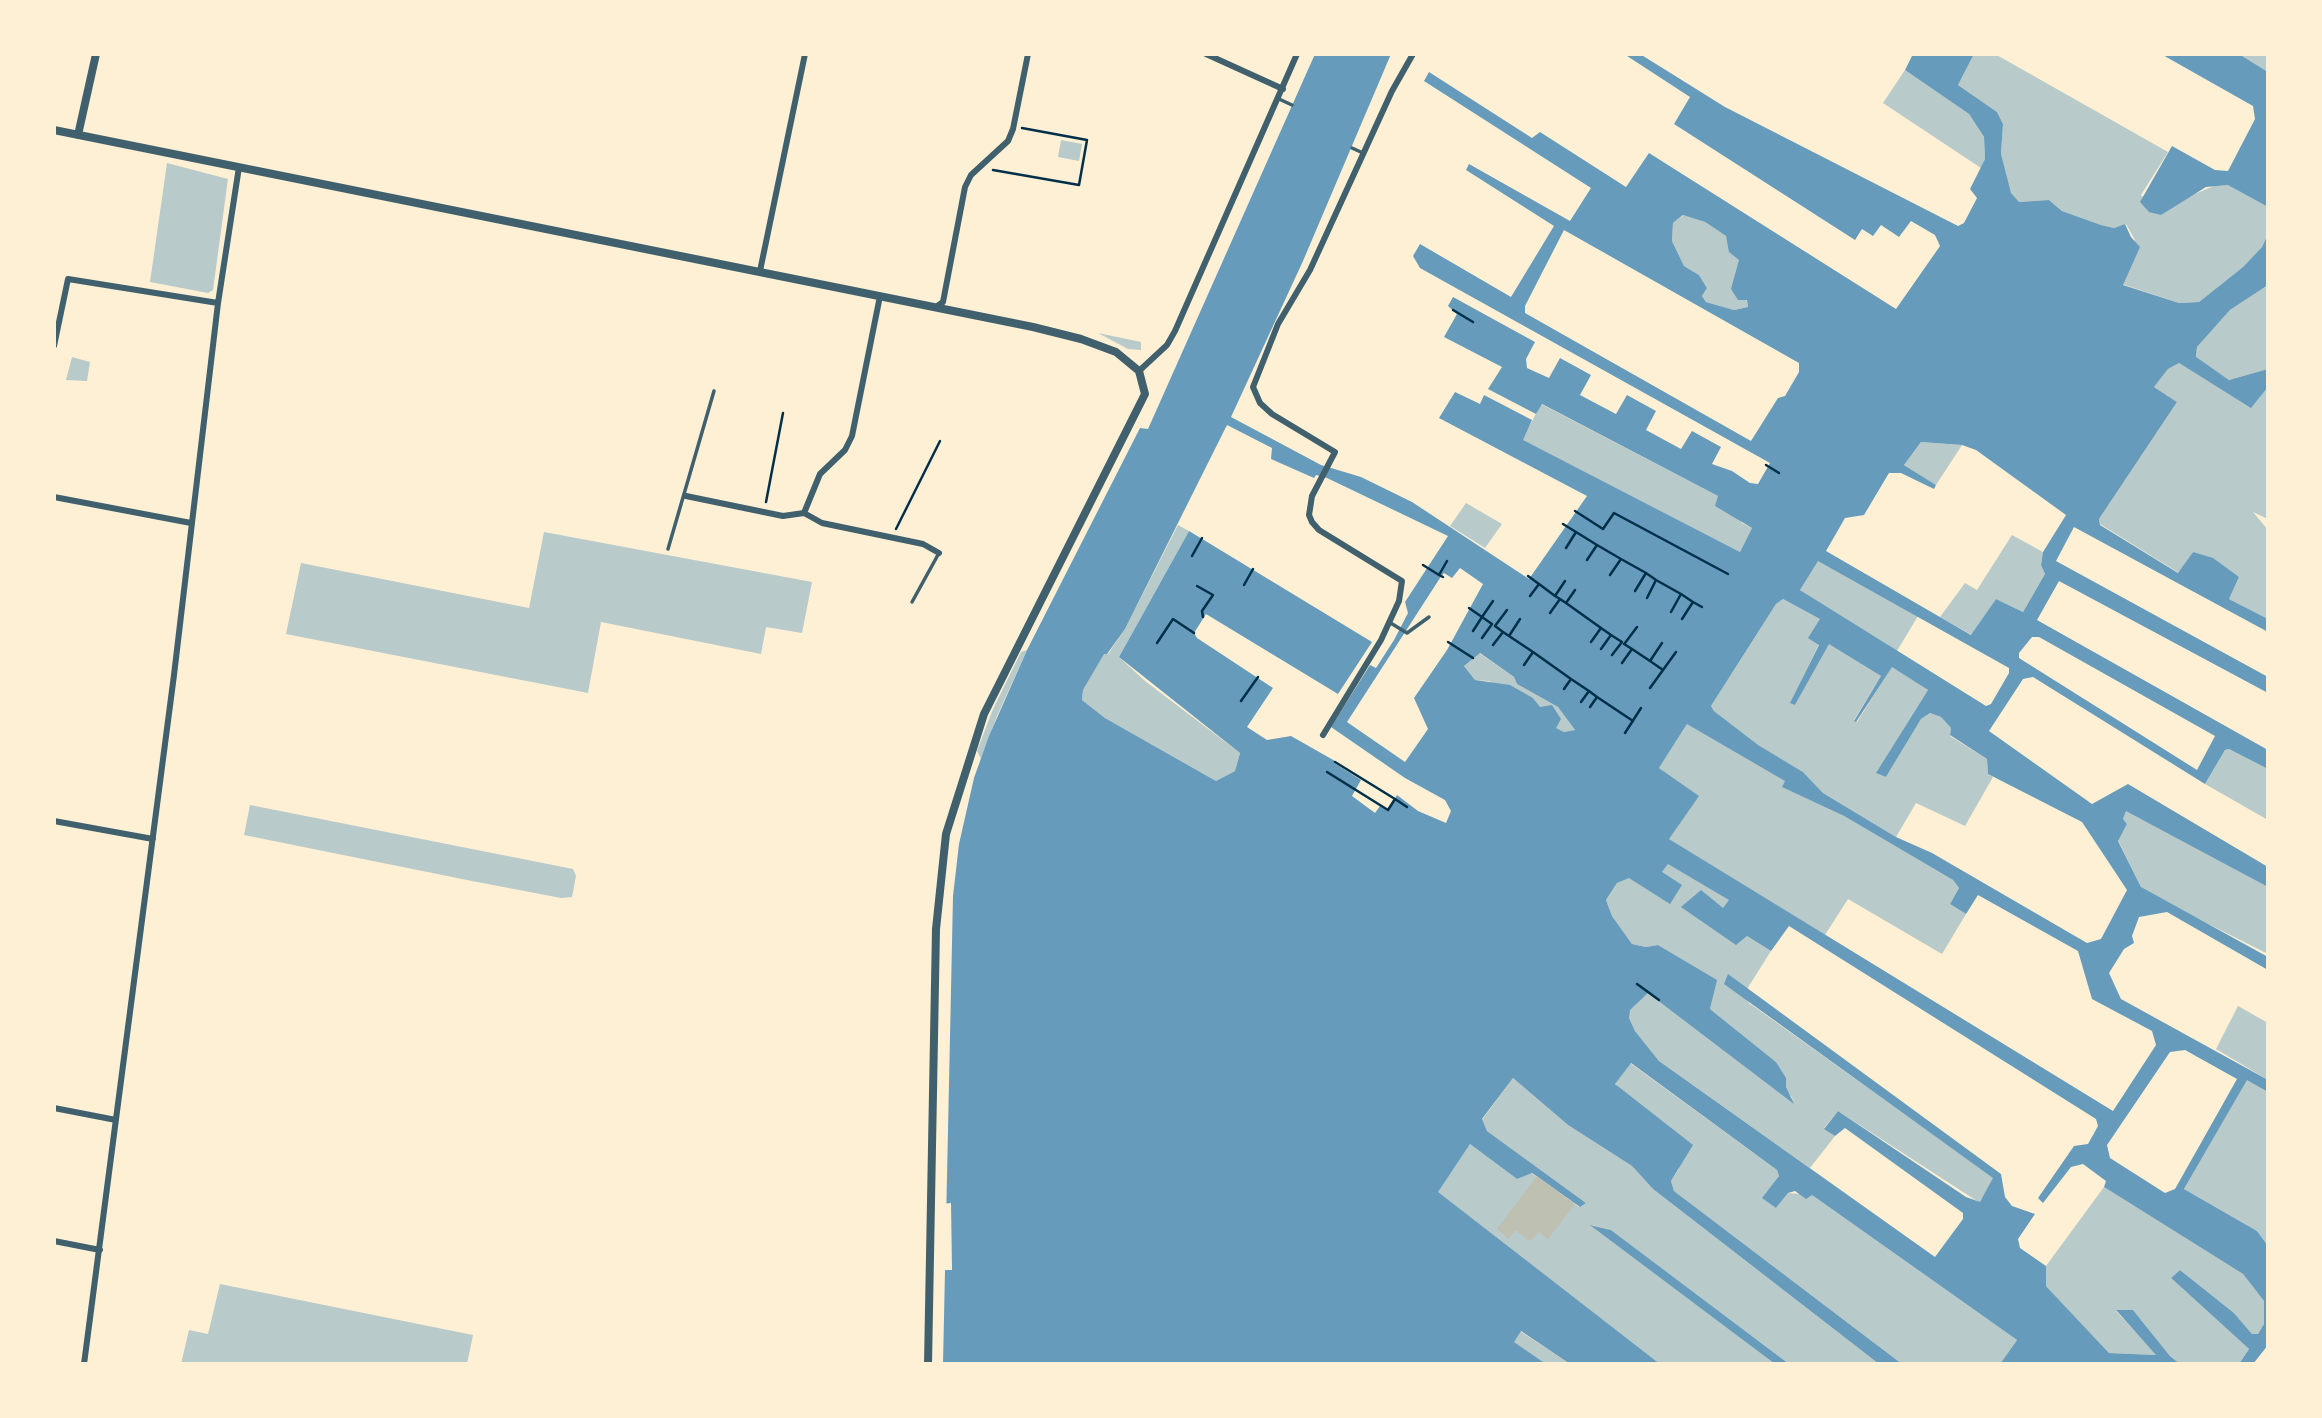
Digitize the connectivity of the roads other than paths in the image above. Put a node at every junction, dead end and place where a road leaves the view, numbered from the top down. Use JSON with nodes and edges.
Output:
{"nodes":[{"id":1,"x":96,"y":54,"type":"edge"},
{"id":2,"x":805,"y":54,"type":"edge"},
{"id":3,"x":1028,"y":54,"type":"edge"},
{"id":4,"x":1206,"y":54,"type":"edge"},
{"id":5,"x":1297,"y":54,"type":"edge"},
{"id":6,"x":1413,"y":54,"type":"edge"},
{"id":7,"x":1283,"y":89,"type":"junction"},
{"id":8,"x":1279,"y":99,"type":"junction"},
{"id":9,"x":1292,"y":105,"type":"dead end"},
{"id":10,"x":54,"y":130,"type":"edge"},
{"id":11,"x":78,"y":135,"type":"junction"},
{"id":12,"x":1352,"y":148,"type":"dead end"},
{"id":13,"x":1363,"y":153,"type":"junction"},
{"id":14,"x":239,"y":167,"type":"junction"},
{"id":15,"x":761,"y":271,"type":"junction"},
{"id":16,"x":880,"y":296,"type":"junction"},
{"id":17,"x":218,"y":303,"type":"junction"},
{"id":18,"x":936,"y":307,"type":"junction"},
{"id":19,"x":54,"y":346,"type":"edge"},
{"id":20,"x":1139,"y":371,"type":"junction"},
{"id":21,"x":714,"y":391,"type":"dead end"},
{"id":22,"x":685,"y":496,"type":"junction"},
{"id":23,"x":54,"y":497,"type":"edge"},
{"id":24,"x":804,"y":513,"type":"junction"},
{"id":25,"x":191,"y":523,"type":"junction"},
{"id":26,"x":668,"y":550,"type":"dead end"},
{"id":27,"x":939,"y":553,"type":"joint"},
{"id":28,"x":912,"y":602,"type":"dead end"},
{"id":29,"x":1429,"y":617,"type":"dead end"},
{"id":30,"x":1390,"y":622,"type":"junction"},
{"id":31,"x":1323,"y":735,"type":"dead end"},
{"id":32,"x":54,"y":821,"type":"edge"},
{"id":33,"x":153,"y":839,"type":"junction"},
{"id":34,"x":54,"y":1108,"type":"edge"},
{"id":35,"x":116,"y":1120,"type":"junction"},
{"id":36,"x":54,"y":1241,"type":"edge"},
{"id":37,"x":100,"y":1250,"type":"junction"},
{"id":38,"x":84,"y":1364,"type":"edge"},
{"id":39,"x":928,"y":1364,"type":"edge"}],
"edges":[{"from":1,"to":11,"type":"street"},
{"from":2,"to":15,"type":"street"},
{"from":3,"to":18,"type":"street"},
{"from":4,"to":7,"type":"street"},
{"from":5,"to":7,"type":"street"},
{"from":6,"to":13,"type":"street"},
{"from":7,"to":8,"type":"street"},
{"from":8,"to":9,"type":"lane"},
{"from":8,"to":20,"type":"street"},
{"from":10,"to":11,"type":"street"},
{"from":11,"to":14,"type":"street"},
{"from":12,"to":13,"type":"lane"},
{"from":13,"to":30,"type":"street"},
{"from":14,"to":15,"type":"street"},
{"from":14,"to":17,"type":"street"},
{"from":15,"to":16,"type":"street"},
{"from":16,"to":18,"type":"street"},
{"from":16,"to":24,"type":"street"},
{"from":17,"to":19,"type":"street"},
{"from":17,"to":25,"type":"street"},
{"from":18,"to":20,"type":"street"},
{"from":20,"to":39,"type":"street"},
{"from":21,"to":22,"type":"lane"},
{"from":22,"to":24,"type":"street"},
{"from":22,"to":26,"type":"lane"},
{"from":23,"to":25,"type":"street"},
{"from":24,"to":27,"type":"street"},
{"from":25,"to":33,"type":"street"},
{"from":27,"to":28,"type":"lane"},
{"from":29,"to":30,"type":"lane"},
{"from":30,"to":31,"type":"street"},
{"from":32,"to":33,"type":"street"},
{"from":33,"to":35,"type":"street"},
{"from":34,"to":35,"type":"street"},
{"from":35,"to":37,"type":"street"},
{"from":36,"to":37,"type":"street"},
{"from":37,"to":38,"type":"street"}]}
